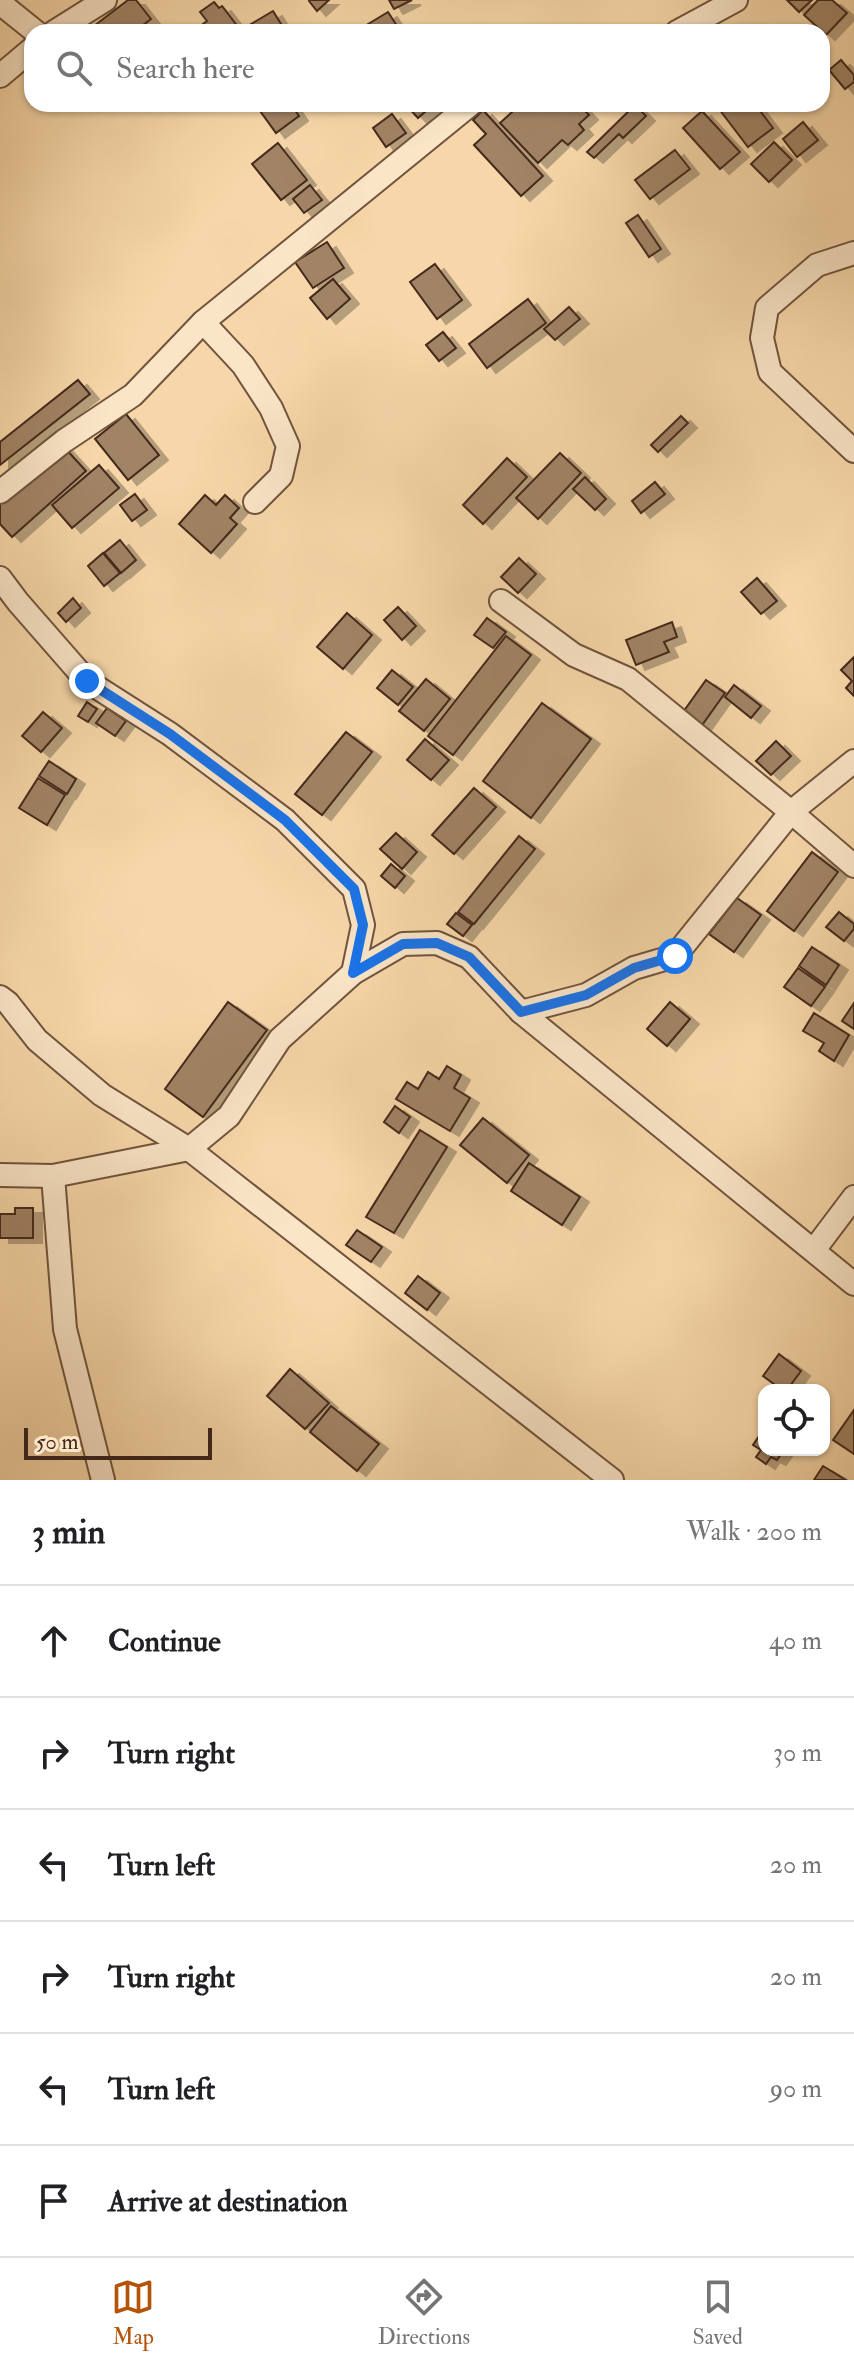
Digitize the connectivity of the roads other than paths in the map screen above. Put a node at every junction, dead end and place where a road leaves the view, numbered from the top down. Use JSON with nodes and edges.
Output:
{"nodes":[{"id":1,"x":105,"y":0,"type":"edge"},
{"id":2,"x":736,"y":0,"type":"edge"},
{"id":3,"x":0,"y":3,"type":"edge"},
{"id":4,"x":26,"y":24,"type":"edge"},
{"id":5,"x":67,"y":24,"type":"edge"},
{"id":6,"x":692,"y":24,"type":"edge"},
{"id":7,"x":24,"y":56,"type":"edge"},
{"id":8,"x":0,"y":76,"type":"edge"},
{"id":9,"x":461,"y":112,"type":"edge"},
{"id":10,"x":854,"y":253,"type":"edge"},
{"id":11,"x":203,"y":322,"type":"junction"},
{"id":12,"x":854,"y":451,"type":"edge"},
{"id":13,"x":0,"y":492,"type":"edge"},
{"id":14,"x":255,"y":502,"type":"dead end"},
{"id":15,"x":0,"y":578,"type":"edge"},
{"id":16,"x":501,"y":601,"type":"dead end"},
{"id":17,"x":854,"y":761,"type":"edge"},
{"id":18,"x":791,"y":812,"type":"junction"},
{"id":19,"x":854,"y":866,"type":"edge"},
{"id":20,"x":353,"y":973,"type":"junction"},
{"id":21,"x":0,"y":997,"type":"edge"},
{"id":22,"x":521,"y":1012,"type":"junction"},
{"id":23,"x":189,"y":1149,"type":"junction"},
{"id":24,"x":0,"y":1175,"type":"edge"},
{"id":25,"x":53,"y":1176,"type":"junction"},
{"id":26,"x":854,"y":1197,"type":"edge"},
{"id":27,"x":814,"y":1250,"type":"junction"},
{"id":28,"x":854,"y":1284,"type":"edge"},
{"id":29,"x":103,"y":1480,"type":"edge"},
{"id":30,"x":612,"y":1480,"type":"edge"}],
"edges":[{"from":1,"to":5,"type":"street"},
{"from":2,"to":6,"type":"street"},
{"from":3,"to":4,"type":"street"},
{"from":7,"to":8,"type":"street"},
{"from":9,"to":11,"type":"street"},
{"from":10,"to":12,"type":"street"},
{"from":11,"to":13,"type":"street"},
{"from":11,"to":14,"type":"street"},
{"from":15,"to":20,"type":"street"},
{"from":16,"to":18,"type":"street"},
{"from":17,"to":18,"type":"street"},
{"from":18,"to":19,"type":"street"},
{"from":18,"to":22,"type":"street"},
{"from":20,"to":22,"type":"street"},
{"from":20,"to":23,"type":"street"},
{"from":21,"to":23,"type":"street"},
{"from":22,"to":27,"type":"street"},
{"from":23,"to":25,"type":"street"},
{"from":23,"to":30,"type":"street"},
{"from":24,"to":25,"type":"street"},
{"from":25,"to":29,"type":"street"},
{"from":26,"to":27,"type":"street"},
{"from":27,"to":28,"type":"street"}]}
